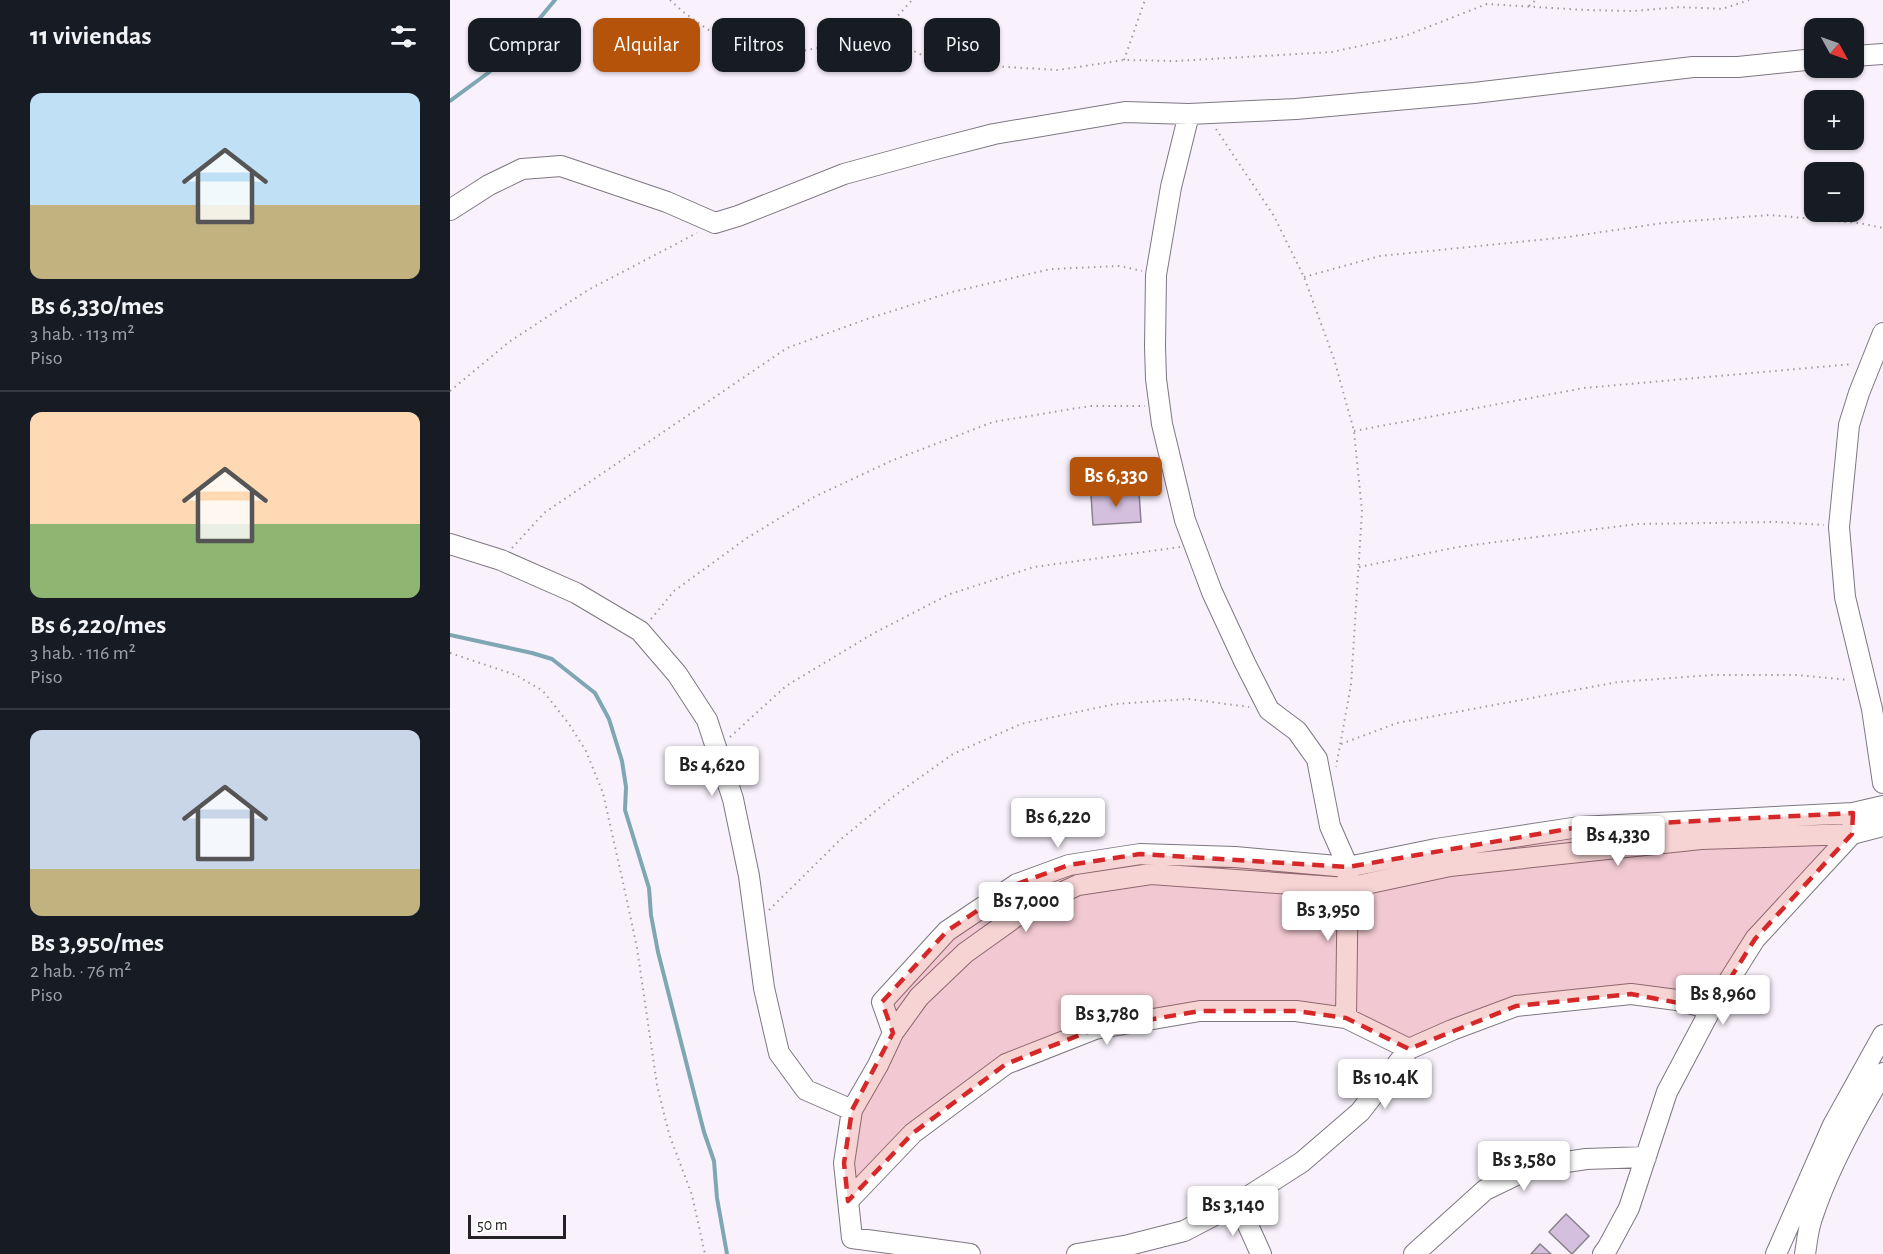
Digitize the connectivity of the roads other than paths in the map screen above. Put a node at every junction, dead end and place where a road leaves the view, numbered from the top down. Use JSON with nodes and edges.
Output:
{"nodes":[{"id":1,"x":1883,"y":54,"type":"edge"},
{"id":2,"x":1864,"y":55,"type":"edge"},
{"id":3,"x":1804,"y":60,"type":"edge"},
{"id":4,"x":1196,"y":113,"type":"junction"},
{"id":5,"x":450,"y":210,"type":"edge"},
{"id":6,"x":1883,"y":333,"type":"edge"},
{"id":7,"x":450,"y":544,"type":"edge"},
{"id":8,"x":1883,"y":783,"type":"edge"},
{"id":9,"x":1883,"y":806,"type":"edge"},
{"id":10,"x":1853,"y":813,"type":"junction"},
{"id":11,"x":1883,"y":826,"type":"edge"},
{"id":12,"x":1852,"y":834,"type":"junction"},
{"id":13,"x":1348,"y":867,"type":"junction"},
{"id":14,"x":1347,"y":888,"type":"junction"},
{"id":15,"x":1711,"y":1009,"type":"junction"},
{"id":16,"x":1346,"y":1018,"type":"junction"},
{"id":17,"x":893,"y":1033,"type":"junction"},
{"id":18,"x":1883,"y":1035,"type":"edge"},
{"id":19,"x":1409,"y":1049,"type":"junction"},
{"id":20,"x":1883,"y":1073,"type":"edge"},
{"id":21,"x":852,"y":1110,"type":"junction"},
{"id":22,"x":1646,"y":1157,"type":"junction"},
{"id":23,"x":848,"y":1201,"type":"junction"},
{"id":24,"x":1238,"y":1203,"type":"junction"},
{"id":25,"x":852,"y":1246,"type":"edge"},
{"id":26,"x":970,"y":1254,"type":"edge"},
{"id":27,"x":1077,"y":1254,"type":"edge"},
{"id":28,"x":1262,"y":1254,"type":"edge"},
{"id":29,"x":1414,"y":1254,"type":"edge"},
{"id":30,"x":1603,"y":1254,"type":"edge"},
{"id":31,"x":1776,"y":1254,"type":"edge"},
{"id":32,"x":1805,"y":1254,"type":"edge"}],
"edges":[{"from":1,"to":2,"type":"street"},
{"from":3,"to":4,"type":"street"},
{"from":4,"to":5,"type":"street"},
{"from":4,"to":13,"type":"street"},
{"from":6,"to":8,"type":"street"},
{"from":7,"to":21,"type":"street"},
{"from":9,"to":10,"type":"street"},
{"from":10,"to":12,"type":"street"},
{"from":10,"to":13,"type":"street"},
{"from":11,"to":12,"type":"street"},
{"from":12,"to":14,"type":"street"},
{"from":12,"to":15,"type":"street"},
{"from":13,"to":14,"type":"street"},
{"from":13,"to":17,"type":"street"},
{"from":14,"to":16,"type":"street"},
{"from":14,"to":17,"type":"street"},
{"from":15,"to":19,"type":"street"},
{"from":15,"to":22,"type":"street"},
{"from":16,"to":19,"type":"street"},
{"from":16,"to":23,"type":"street"},
{"from":17,"to":21,"type":"street"},
{"from":18,"to":31,"type":"street"},
{"from":19,"to":24,"type":"street"},
{"from":20,"to":32,"type":"street"},
{"from":21,"to":23,"type":"street"},
{"from":22,"to":29,"type":"street"},
{"from":22,"to":30,"type":"street"},
{"from":23,"to":25,"type":"street"},
{"from":24,"to":27,"type":"street"},
{"from":24,"to":28,"type":"street"},
{"from":25,"to":26,"type":"street"}]}
